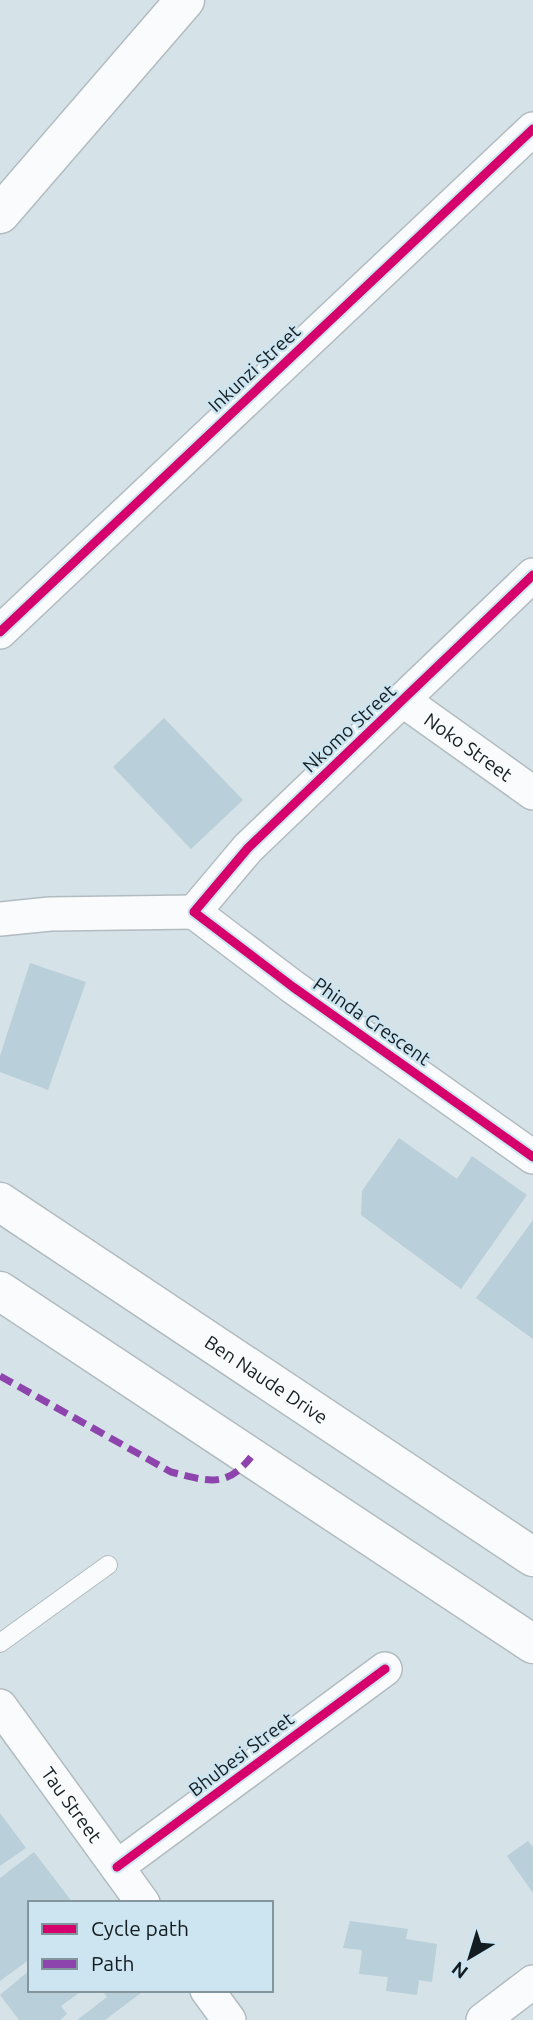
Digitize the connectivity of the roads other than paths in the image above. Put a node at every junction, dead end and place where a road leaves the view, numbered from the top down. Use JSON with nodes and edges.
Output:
{"nodes":[{"id":1,"x":185,"y":0,"type":"edge"},
{"id":2,"x":533,"y":128,"type":"edge"},
{"id":3,"x":0,"y":214,"type":"edge"},
{"id":4,"x":533,"y":575,"type":"edge"},
{"id":5,"x":0,"y":632,"type":"edge"},
{"id":6,"x":404,"y":701,"type":"junction"},
{"id":7,"x":533,"y":793,"type":"edge"},
{"id":8,"x":194,"y":912,"type":"junction"},
{"id":9,"x":0,"y":919,"type":"edge"},
{"id":10,"x":533,"y":1157,"type":"edge"},
{"id":11,"x":0,"y":1202,"type":"edge"},
{"id":12,"x":0,"y":1291,"type":"edge"},
{"id":13,"x":533,"y":1557,"type":"edge"},
{"id":14,"x":108,"y":1565,"type":"dead end"},
{"id":15,"x":0,"y":1643,"type":"edge"},
{"id":16,"x":533,"y":1644,"type":"edge"},
{"id":17,"x":385,"y":1669,"type":"dead end"},
{"id":18,"x":0,"y":1706,"type":"edge"},
{"id":19,"x":117,"y":1867,"type":"junction"},
{"id":20,"x":142,"y":1901,"type":"edge"},
{"id":21,"x":533,"y":1982,"type":"edge"},
{"id":22,"x":208,"y":1992,"type":"edge"},
{"id":23,"x":229,"y":2020,"type":"edge"},
{"id":24,"x":483,"y":2020,"type":"edge"}],
"edges":[{"from":1,"to":3,"type":"main road"},
{"from":2,"to":5,"type":"street","name":"Inkunzi Street"},
{"from":4,"to":6,"type":"street","name":"Nkomo Street"},
{"from":6,"to":7,"type":"street","name":"Noko Street"},
{"from":6,"to":8,"type":"street","name":"Nkomo Street"},
{"from":8,"to":9,"type":"street"},
{"from":8,"to":10,"type":"street","name":"Phinda Crescent"},
{"from":11,"to":13,"type":"main road","name":"Ben Naude Drive"},
{"from":12,"to":16,"type":"main road"},
{"from":14,"to":15,"type":"lane"},
{"from":17,"to":19,"type":"street","name":"Bhubesi Street"},
{"from":18,"to":19,"type":"street","name":"Tau Street"},
{"from":19,"to":20,"type":"street","name":"Tau Street"},
{"from":21,"to":24,"type":"street"},
{"from":22,"to":23,"type":"street"}]}
